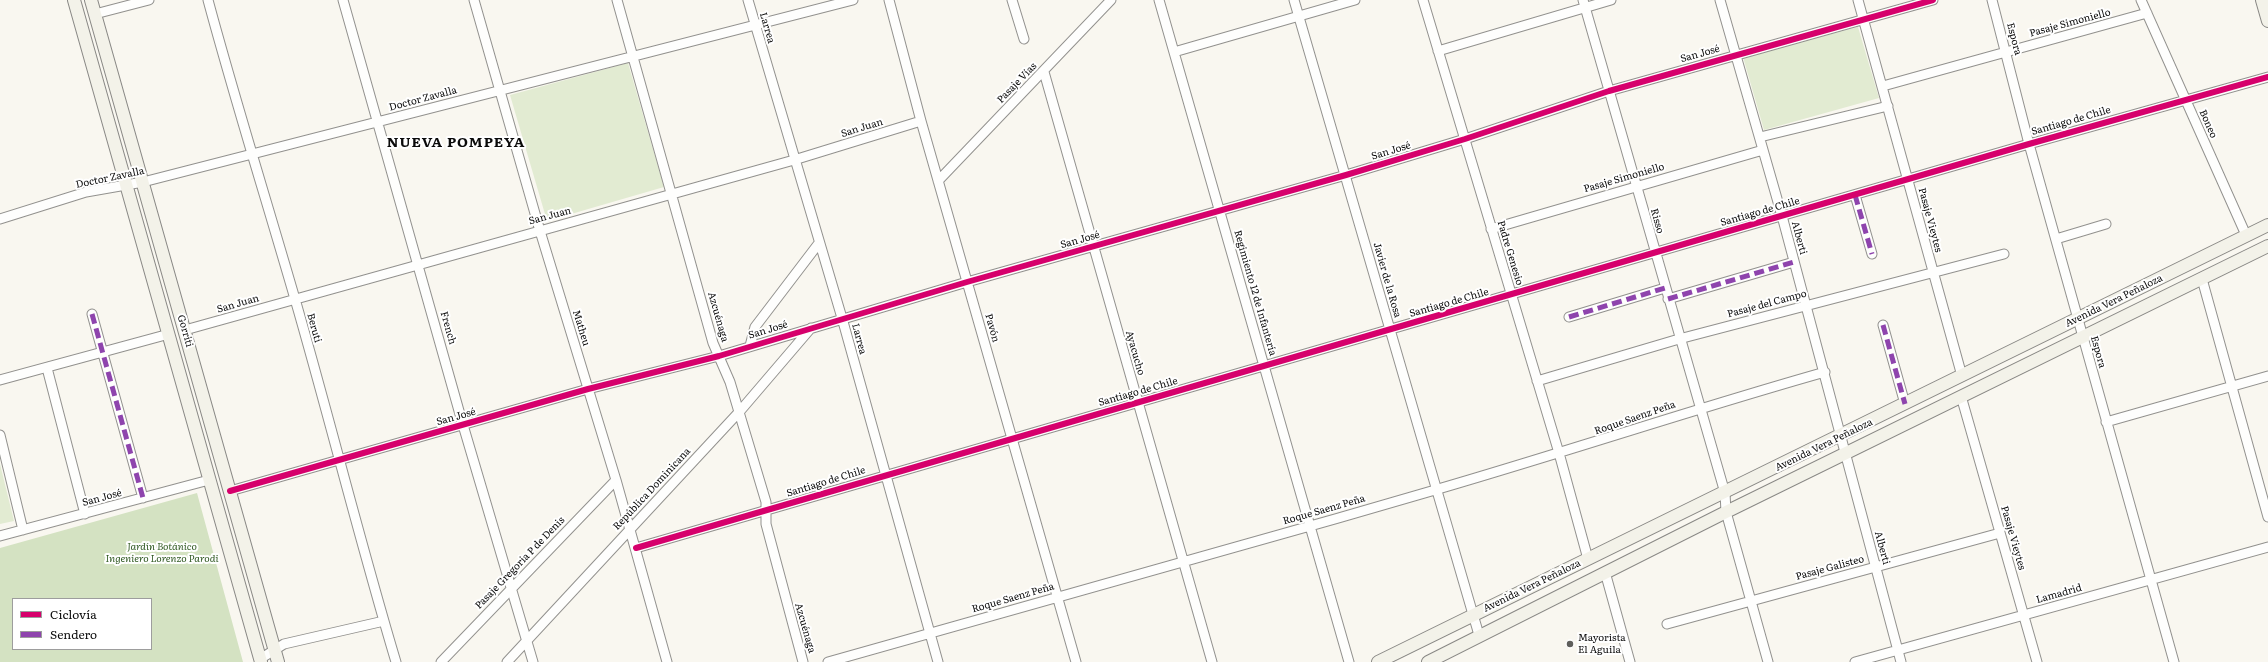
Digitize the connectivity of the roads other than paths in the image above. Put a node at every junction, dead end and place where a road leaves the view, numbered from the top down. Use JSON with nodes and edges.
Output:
{"nodes":[{"id":1,"x":74,"y":0,"type":"edge"},
{"id":2,"x":91,"y":0,"type":"edge"},
{"id":3,"x":149,"y":0,"type":"edge"},
{"id":4,"x":208,"y":0,"type":"edge"},
{"id":5,"x":343,"y":0,"type":"edge"},
{"id":6,"x":474,"y":0,"type":"edge"},
{"id":7,"x":617,"y":0,"type":"edge"},
{"id":8,"x":748,"y":0,"type":"edge"},
{"id":9,"x":852,"y":0,"type":"edge"},
{"id":10,"x":889,"y":0,"type":"edge"},
{"id":11,"x":1012,"y":0,"type":"edge"},
{"id":12,"x":1111,"y":0,"type":"edge"},
{"id":13,"x":1159,"y":0,"type":"edge"},
{"id":14,"x":1294,"y":0,"type":"edge"},
{"id":15,"x":1355,"y":0,"type":"edge"},
{"id":16,"x":1423,"y":0,"type":"edge"},
{"id":17,"x":1610,"y":0,"type":"edge"},
{"id":18,"x":1720,"y":0,"type":"edge"},
{"id":19,"x":1858,"y":0,"type":"edge"},
{"id":20,"x":1933,"y":0,"type":"edge"},
{"id":21,"x":1992,"y":0,"type":"edge"},
{"id":22,"x":2141,"y":0,"type":"edge"},
{"id":23,"x":2262,"y":0,"type":"edge"},
{"id":24,"x":1584,"y":4,"type":"edge"},
{"id":25,"x":95,"y":14,"type":"junction"},
{"id":26,"x":2147,"y":14,"type":"junction"},
{"id":27,"x":1298,"y":16,"type":"junction"},
{"id":28,"x":1864,"y":19,"type":"junction"},
{"id":29,"x":2268,"y":21,"type":"edge"},
{"id":30,"x":754,"y":24,"type":"junction"},
{"id":31,"x":1024,"y":39,"type":"dead end"},
{"id":32,"x":1438,"y":51,"type":"junction"},
{"id":33,"x":2006,"y":51,"type":"junction"},
{"id":34,"x":1174,"y":52,"type":"junction"},
{"id":35,"x":1735,"y":54,"type":"junction"},
{"id":36,"x":633,"y":56,"type":"junction"},
{"id":37,"x":1044,"y":72,"type":"junction"},
{"id":38,"x":2268,"y":77,"type":"edge"},
{"id":39,"x":1883,"y":86,"type":"junction"},
{"id":40,"x":501,"y":90,"type":"junction"},
{"id":41,"x":1609,"y":90,"type":"junction"},
{"id":42,"x":2184,"y":99,"type":"junction"},
{"id":43,"x":1888,"y":106,"type":"junction"},
{"id":44,"x":921,"y":121,"type":"junction"},
{"id":45,"x":377,"y":122,"type":"junction"},
{"id":46,"x":1465,"y":138,"type":"junction"},
{"id":47,"x":1760,"y":138,"type":"junction"},
{"id":48,"x":2029,"y":144,"type":"junction"},
{"id":49,"x":1763,"y":150,"type":"junction"},
{"id":50,"x":251,"y":155,"type":"junction"},
{"id":51,"x":794,"y":160,"type":"junction"},
{"id":52,"x":1346,"y":175,"type":"junction"},
{"id":53,"x":1908,"y":179,"type":"junction"},
{"id":54,"x":938,"y":181,"type":"junction"},
{"id":55,"x":143,"y":182,"type":"junction"},
{"id":56,"x":125,"y":185,"type":"junction"},
{"id":57,"x":1636,"y":186,"type":"junction"},
{"id":58,"x":672,"y":194,"type":"junction"},
{"id":59,"x":1854,"y":195,"type":"junction"},
{"id":60,"x":1219,"y":210,"type":"junction"},
{"id":61,"x":1782,"y":216,"type":"junction"},
{"id":62,"x":0,"y":219,"type":"edge"},
{"id":63,"x":2106,"y":224,"type":"dead end"},
{"id":64,"x":2268,"y":225,"type":"edge"},
{"id":65,"x":1492,"y":229,"type":"junction"},
{"id":66,"x":540,"y":231,"type":"junction"},
{"id":67,"x":2246,"y":236,"type":"junction"},
{"id":68,"x":2056,"y":239,"type":"junction"},
{"id":69,"x":819,"y":243,"type":"junction"},
{"id":70,"x":2268,"y":246,"type":"edge"},
{"id":71,"x":1093,"y":247,"type":"junction"},
{"id":72,"x":1654,"y":253,"type":"junction"},
{"id":73,"x":1872,"y":254,"type":"dead end"},
{"id":74,"x":2004,"y":254,"type":"dead end"},
{"id":75,"x":1794,"y":262,"type":"junction"},
{"id":76,"x":419,"y":264,"type":"junction"},
{"id":77,"x":1934,"y":274,"type":"junction"},
{"id":78,"x":2202,"y":279,"type":"junction"},
{"id":79,"x":967,"y":282,"type":"junction"},
{"id":80,"x":1665,"y":288,"type":"junction"},
{"id":81,"x":1511,"y":295,"type":"junction"},
{"id":82,"x":1668,"y":299,"type":"junction"},
{"id":83,"x":295,"y":300,"type":"junction"},
{"id":84,"x":1806,"y":305,"type":"junction"},
{"id":85,"x":92,"y":314,"type":"dead end"},
{"id":86,"x":1569,"y":317,"type":"dead end"},
{"id":87,"x":842,"y":318,"type":"junction"},
{"id":88,"x":2078,"y":320,"type":"junction"},
{"id":89,"x":1883,"y":325,"type":"dead end"},
{"id":90,"x":810,"y":328,"type":"junction"},
{"id":91,"x":185,"y":330,"type":"junction"},
{"id":92,"x":1390,"y":330,"type":"junction"},
{"id":93,"x":169,"y":334,"type":"junction"},
{"id":94,"x":2083,"y":337,"type":"junction"},
{"id":95,"x":1680,"y":339,"type":"junction"},
{"id":96,"x":750,"y":346,"type":"junction"},
{"id":97,"x":103,"y":352,"type":"junction"},
{"id":98,"x":719,"y":356,"type":"junction"},
{"id":99,"x":1264,"y":367,"type":"junction"},
{"id":100,"x":47,"y":368,"type":"junction"},
{"id":101,"x":1825,"y":372,"type":"junction"},
{"id":102,"x":1962,"y":376,"type":"junction"},
{"id":103,"x":2268,"y":376,"type":"edge"},
{"id":104,"x":0,"y":380,"type":"edge"},
{"id":105,"x":1537,"y":381,"type":"junction"},
{"id":106,"x":2233,"y":387,"type":"junction"},
{"id":107,"x":588,"y":389,"type":"junction"},
{"id":108,"x":1961,"y":396,"type":"junction"},
{"id":109,"x":1138,"y":403,"type":"junction"},
{"id":110,"x":1905,"y":404,"type":"junction"},
{"id":111,"x":1700,"y":408,"type":"junction"},
{"id":112,"x":740,"y":411,"type":"junction"},
{"id":113,"x":2106,"y":422,"type":"junction"},
{"id":114,"x":463,"y":425,"type":"junction"},
{"id":115,"x":0,"y":435,"type":"edge"},
{"id":116,"x":1842,"y":436,"type":"junction"},
{"id":117,"x":1012,"y":438,"type":"junction"},
{"id":118,"x":1559,"y":453,"type":"junction"},
{"id":119,"x":1845,"y":454,"type":"junction"},
{"id":120,"x":338,"y":460,"type":"junction"},
{"id":121,"x":884,"y":475,"type":"junction"},
{"id":122,"x":209,"y":480,"type":"junction"},
{"id":123,"x":616,"y":480,"type":"junction"},
{"id":124,"x":1436,"y":490,"type":"junction"},
{"id":125,"x":230,"y":491,"type":"junction"},
{"id":126,"x":1725,"y":493,"type":"junction"},
{"id":127,"x":143,"y":498,"type":"junction"},
{"id":128,"x":766,"y":511,"type":"junction"},
{"id":129,"x":1726,"y":512,"type":"junction"},
{"id":130,"x":85,"y":514,"type":"junction"},
{"id":131,"x":2268,"y":517,"type":"edge"},
{"id":132,"x":1310,"y":526,"type":"junction"},
{"id":133,"x":630,"y":529,"type":"junction"},
{"id":134,"x":23,"y":530,"type":"junction"},
{"id":135,"x":2000,"y":533,"type":"junction"},
{"id":136,"x":0,"y":536,"type":"edge"},
{"id":137,"x":2268,"y":547,"type":"edge"},
{"id":138,"x":636,"y":548,"type":"junction"},
{"id":139,"x":1588,"y":559,"type":"junction"},
{"id":140,"x":1182,"y":562,"type":"junction"},
{"id":141,"x":1875,"y":567,"type":"junction"},
{"id":142,"x":1605,"y":572,"type":"junction"},
{"id":143,"x":2151,"y":579,"type":"junction"},
{"id":144,"x":511,"y":587,"type":"junction"},
{"id":145,"x":1057,"y":597,"type":"junction"},
{"id":146,"x":1751,"y":600,"type":"junction"},
{"id":147,"x":1473,"y":615,"type":"junction"},
{"id":148,"x":2024,"y":615,"type":"junction"},
{"id":149,"x":384,"y":621,"type":"junction"},
{"id":150,"x":1667,"y":624,"type":"dead end"},
{"id":151,"x":930,"y":633,"type":"junction"},
{"id":152,"x":1478,"y":635,"type":"junction"},
{"id":153,"x":527,"y":641,"type":"junction"},
{"id":154,"x":274,"y":648,"type":"junction"},
{"id":155,"x":1898,"y":650,"type":"junction"},
{"id":156,"x":260,"y":660,"type":"edge"},
{"id":157,"x":278,"y":662,"type":"edge"},
{"id":158,"x":396,"y":662,"type":"edge"},
{"id":159,"x":441,"y":662,"type":"edge"},
{"id":160,"x":507,"y":662,"type":"edge"},
{"id":161,"x":533,"y":662,"type":"edge"},
{"id":162,"x":667,"y":662,"type":"edge"},
{"id":163,"x":804,"y":662,"type":"edge"},
{"id":164,"x":828,"y":662,"type":"edge"},
{"id":165,"x":938,"y":662,"type":"edge"},
{"id":166,"x":1076,"y":662,"type":"edge"},
{"id":167,"x":1212,"y":662,"type":"edge"},
{"id":168,"x":1349,"y":662,"type":"edge"},
{"id":169,"x":1378,"y":662,"type":"edge"},
{"id":170,"x":1428,"y":662,"type":"edge"},
{"id":171,"x":1630,"y":662,"type":"edge"},
{"id":172,"x":1768,"y":662,"type":"edge"},
{"id":173,"x":1855,"y":662,"type":"edge"},
{"id":174,"x":1901,"y":662,"type":"edge"},
{"id":175,"x":2037,"y":662,"type":"edge"},
{"id":176,"x":2174,"y":662,"type":"edge"}],
"edges":[{"from":1,"to":56,"type":"main road","name":"Gorriti"},
{"from":2,"to":25,"type":"main road","name":"Gorriti"},
{"from":3,"to":25,"type":"street"},
{"from":4,"to":50,"type":"street","name":"Beruti"},
{"from":5,"to":45,"type":"street","name":"French"},
{"from":6,"to":40,"type":"street","name":"Matheu"},
{"from":7,"to":36,"type":"street","name":"Azcuénaga"},
{"from":8,"to":30,"type":"street","name":"Larrea"},
{"from":9,"to":30,"type":"street","name":"Doctor Zavalla"},
{"from":10,"to":44,"type":"street","name":"Pavón"},
{"from":11,"to":31,"type":"street"},
{"from":12,"to":37,"type":"street","name":"Pasaje Vías"},
{"from":13,"to":34,"type":"street","name":"Regimiento 12 de Infantería"},
{"from":14,"to":27,"type":"street","name":"Javier de la Rosa"},
{"from":15,"to":27,"type":"street"},
{"from":16,"to":32,"type":"street","name":"Padre Genesio"},
{"from":17,"to":24,"type":"street"},
{"from":18,"to":35,"type":"street","name":"Alberti"},
{"from":19,"to":28,"type":"street","name":"Pasaje Vieytes"},
{"from":20,"to":28,"type":"street","name":"San José"},
{"from":21,"to":33,"type":"street","name":"Espora"},
{"from":22,"to":26,"type":"street","name":"Boneo"},
{"from":23,"to":29,"type":"main road"},
{"from":24,"to":32,"type":"street"},
{"from":24,"to":41,"type":"street","name":"Risso"},
{"from":25,"to":55,"type":"main road","name":"Gorriti"},
{"from":26,"to":33,"type":"street","name":"Pasaje Simoniello"},
{"from":26,"to":42,"type":"street","name":"Boneo"},
{"from":27,"to":34,"type":"street"},
{"from":27,"to":52,"type":"street","name":"Javier de la Rosa"},
{"from":28,"to":35,"type":"street","name":"San José"},
{"from":28,"to":39,"type":"street","name":"Pasaje Vieytes"},
{"from":30,"to":36,"type":"street","name":"Doctor Zavalla"},
{"from":30,"to":51,"type":"street","name":"Larrea"},
{"from":32,"to":46,"type":"street","name":"Padre Genesio"},
{"from":33,"to":39,"type":"street","name":"Pasaje Simoniello"},
{"from":33,"to":48,"type":"street","name":"Espora"},
{"from":34,"to":60,"type":"street","name":"Regimiento 12 de Infantería"},
{"from":35,"to":41,"type":"street","name":"San José"},
{"from":35,"to":47,"type":"street","name":"Alberti"},
{"from":36,"to":40,"type":"street","name":"Doctor Zavalla"},
{"from":36,"to":58,"type":"street","name":"Azcuénaga"},
{"from":37,"to":54,"type":"street","name":"Pasaje Vías"},
{"from":37,"to":71,"type":"street","name":"Ayacucho"},
{"from":38,"to":42,"type":"street","name":"Santiago de Chile"},
{"from":39,"to":43,"type":"street","name":"Pasaje Vieytes"},
{"from":40,"to":45,"type":"street","name":"Doctor Zavalla"},
{"from":40,"to":66,"type":"street","name":"Matheu"},
{"from":41,"to":46,"type":"street","name":"San José"},
{"from":41,"to":57,"type":"street","name":"Risso"},
{"from":42,"to":48,"type":"street","name":"Santiago de Chile"},
{"from":42,"to":67,"type":"street","name":"Boneo"},
{"from":43,"to":47,"type":"street"},
{"from":43,"to":53,"type":"street","name":"Pasaje Vieytes"},
{"from":44,"to":51,"type":"street","name":"San Juan"},
{"from":44,"to":54,"type":"street","name":"Pavón"},
{"from":45,"to":50,"type":"street","name":"Doctor Zavalla"},
{"from":45,"to":76,"type":"street","name":"French"},
{"from":46,"to":52,"type":"street","name":"San José"},
{"from":46,"to":65,"type":"street","name":"Padre Genesio"},
{"from":47,"to":49,"type":"street","name":"Alberti"},
{"from":48,"to":53,"type":"street","name":"Santiago de Chile"},
{"from":48,"to":68,"type":"street","name":"Espora"},
{"from":49,"to":57,"type":"street","name":"Pasaje Simoniello"},
{"from":49,"to":61,"type":"street","name":"Alberti"},
{"from":50,"to":55,"type":"street","name":"Doctor Zavalla"},
{"from":50,"to":83,"type":"street","name":"Beruti"},
{"from":51,"to":58,"type":"street","name":"San Juan"},
{"from":51,"to":69,"type":"street","name":"Larrea"},
{"from":52,"to":60,"type":"street","name":"San José"},
{"from":52,"to":92,"type":"street","name":"Javier de la Rosa"},
{"from":53,"to":59,"type":"street","name":"Santiago de Chile"},
{"from":53,"to":77,"type":"street","name":"Pasaje Vieytes"},
{"from":54,"to":79,"type":"street","name":"Pavón"},
{"from":55,"to":56,"type":"street","name":"Doctor Zavalla"},
{"from":55,"to":91,"type":"main road","name":"Gorriti"},
{"from":56,"to":62,"type":"street","name":"Doctor Zavalla"},
{"from":56,"to":93,"type":"main road","name":"Gorriti"},
{"from":57,"to":65,"type":"street","name":"Pasaje Simoniello"},
{"from":57,"to":72,"type":"street","name":"Risso"},
{"from":58,"to":66,"type":"street","name":"San Juan"},
{"from":58,"to":98,"type":"street","name":"Azcuénaga"},
{"from":59,"to":61,"type":"street","name":"Santiago de Chile"},
{"from":59,"to":73,"type":"street"},
{"from":60,"to":71,"type":"street","name":"San José"},
{"from":60,"to":99,"type":"street","name":"Regimiento 12 de Infantería"},
{"from":61,"to":72,"type":"street","name":"Santiago de Chile"},
{"from":61,"to":75,"type":"street","name":"Alberti"},
{"from":63,"to":68,"type":"street"},
{"from":64,"to":67,"type":"main road","name":"Avenida Vera Peñaloza"},
{"from":65,"to":81,"type":"street","name":"Padre Genesio"},
{"from":66,"to":76,"type":"street","name":"San Juan"},
{"from":66,"to":107,"type":"street","name":"Matheu"},
{"from":67,"to":88,"type":"main road","name":"Avenida Vera Peñaloza"},
{"from":68,"to":88,"type":"street","name":"Espora"},
{"from":69,"to":87,"type":"street","name":"Larrea"},
{"from":69,"to":96,"type":"street"},
{"from":70,"to":78,"type":"main road","name":"Avenida Vera Peñaloza"},
{"from":71,"to":79,"type":"street","name":"San José"},
{"from":71,"to":109,"type":"street","name":"Ayacucho"},
{"from":72,"to":80,"type":"street","name":"Risso"},
{"from":72,"to":81,"type":"street","name":"Santiago de Chile"},
{"from":74,"to":77,"type":"street","name":"Pasaje del Campo"},
{"from":75,"to":82,"type":"street"},
{"from":75,"to":84,"type":"street","name":"Alberti"},
{"from":76,"to":83,"type":"street","name":"San Juan"},
{"from":76,"to":114,"type":"street","name":"French"},
{"from":77,"to":84,"type":"street","name":"Pasaje del Campo"},
{"from":77,"to":102,"type":"street","name":"Pasaje Vieytes"},
{"from":78,"to":94,"type":"main road","name":"Avenida Vera Peñaloza"},
{"from":78,"to":106,"type":"street"},
{"from":79,"to":87,"type":"street","name":"San José"},
{"from":79,"to":117,"type":"street","name":"Pavón"},
{"from":80,"to":82,"type":"street","name":"Risso"},
{"from":80,"to":86,"type":"street"},
{"from":81,"to":92,"type":"street","name":"Santiago de Chile"},
{"from":81,"to":105,"type":"street","name":"Padre Genesio"},
{"from":82,"to":95,"type":"street","name":"Risso"},
{"from":83,"to":91,"type":"street","name":"San Juan"},
{"from":83,"to":120,"type":"street","name":"Beruti"},
{"from":84,"to":95,"type":"street","name":"Pasaje del Campo"},
{"from":84,"to":101,"type":"street","name":"Alberti"},
{"from":85,"to":97,"type":"street"},
{"from":87,"to":90,"type":"street","name":"San José"},
{"from":87,"to":121,"type":"street","name":"Larrea"},
{"from":88,"to":94,"type":"street","name":"Espora"},
{"from":88,"to":102,"type":"main road","name":"Avenida Vera Peñaloza"},
{"from":89,"to":110,"type":"street"},
{"from":90,"to":96,"type":"street","name":"San José"},
{"from":90,"to":112,"type":"street","name":"República Dominicana"},
{"from":91,"to":125,"type":"main road","name":"Gorriti"},
{"from":92,"to":99,"type":"street","name":"Santiago de Chile"},
{"from":92,"to":124,"type":"street","name":"Javier de la Rosa"},
{"from":93,"to":97,"type":"street"},
{"from":93,"to":122,"type":"main road","name":"Gorriti"},
{"from":94,"to":108,"type":"main road","name":"Avenida Vera Peñaloza"},
{"from":94,"to":113,"type":"street","name":"Espora"},
{"from":95,"to":105,"type":"street","name":"Pasaje del Campo"},
{"from":95,"to":111,"type":"street","name":"Risso"},
{"from":96,"to":98,"type":"street","name":"San José"},
{"from":97,"to":100,"type":"street"},
{"from":97,"to":127,"type":"street"},
{"from":98,"to":107,"type":"street","name":"San José"},
{"from":98,"to":112,"type":"street","name":"Azcuénaga"},
{"from":99,"to":109,"type":"street","name":"Santiago de Chile"},
{"from":99,"to":132,"type":"street","name":"Regimiento 12 de Infantería"},
{"from":100,"to":104,"type":"street"},
{"from":100,"to":130,"type":"street"},
{"from":101,"to":111,"type":"street","name":"Roque Saenz Peña"},
{"from":101,"to":116,"type":"street","name":"Alberti"},
{"from":102,"to":110,"type":"main road","name":"Avenida Vera Peñaloza"},
{"from":103,"to":106,"type":"street"},
{"from":105,"to":118,"type":"street","name":"Padre Genesio"},
{"from":106,"to":113,"type":"street"},
{"from":106,"to":131,"type":"street"},
{"from":107,"to":114,"type":"street","name":"San José"},
{"from":107,"to":123,"type":"street","name":"Matheu"},
{"from":108,"to":119,"type":"main road","name":"Avenida Vera Peñaloza"},
{"from":108,"to":135,"type":"street","name":"Pasaje Vieytes"},
{"from":109,"to":117,"type":"street","name":"Santiago de Chile"},
{"from":109,"to":140,"type":"street","name":"Ayacucho"},
{"from":110,"to":116,"type":"main road","name":"Avenida Vera Peñaloza"},
{"from":111,"to":118,"type":"street","name":"Roque Saenz Peña"},
{"from":111,"to":126,"type":"street","name":"Risso"},
{"from":112,"to":128,"type":"street","name":"Azcuénaga"},
{"from":112,"to":133,"type":"street","name":"República Dominicana"},
{"from":113,"to":143,"type":"street","name":"Espora"},
{"from":114,"to":120,"type":"street","name":"San José"},
{"from":114,"to":144,"type":"street","name":"French"},
{"from":115,"to":134,"type":"street"},
{"from":116,"to":119,"type":"street","name":"Alberti"},
{"from":116,"to":126,"type":"main road","name":"Avenida Vera Peñaloza"},
{"from":117,"to":121,"type":"street","name":"Santiago de Chile"},
{"from":117,"to":145,"type":"street","name":"Pavón"},
{"from":118,"to":124,"type":"street","name":"Roque Saenz Peña"},
{"from":118,"to":139,"type":"street","name":"Padre Genesio"},
{"from":119,"to":129,"type":"main road","name":"Avenida Vera Peñaloza"},
{"from":119,"to":141,"type":"street","name":"Alberti"},
{"from":120,"to":125,"type":"street","name":"San José"},
{"from":120,"to":149,"type":"street","name":"Beruti"},
{"from":121,"to":128,"type":"street","name":"Santiago de Chile"},
{"from":121,"to":151,"type":"street","name":"Larrea"},
{"from":122,"to":127,"type":"street","name":"San José"},
{"from":122,"to":156,"type":"main road","name":"Gorriti"},
{"from":123,"to":133,"type":"street","name":"Matheu"},
{"from":123,"to":144,"type":"street","name":"Pasaje Gregoria P de Denis"},
{"from":124,"to":132,"type":"street","name":"Roque Saenz Peña"},
{"from":124,"to":147,"type":"street","name":"Javier de la Rosa"},
{"from":125,"to":154,"type":"main road","name":"Gorriti"},
{"from":126,"to":129,"type":"street","name":"Risso"},
{"from":126,"to":139,"type":"main road","name":"Avenida Vera Peñaloza"},
{"from":127,"to":130,"type":"street","name":"San José"},
{"from":128,"to":138,"type":"street","name":"Santiago de Chile"},
{"from":128,"to":163,"type":"street","name":"Azcuénaga"},
{"from":129,"to":142,"type":"main road","name":"Avenida Vera Peñaloza"},
{"from":129,"to":146,"type":"street","name":"Risso"},
{"from":130,"to":134,"type":"street","name":"San José"},
{"from":132,"to":140,"type":"street","name":"Roque Saenz Peña"},
{"from":132,"to":168,"type":"street","name":"Regimiento 12 de Infantería"},
{"from":133,"to":138,"type":"street","name":"Matheu"},
{"from":133,"to":153,"type":"street","name":"República Dominicana"},
{"from":134,"to":136,"type":"street","name":"San José"},
{"from":135,"to":141,"type":"street","name":"Pasaje Galisteo"},
{"from":135,"to":148,"type":"street","name":"Pasaje Vieytes"},
{"from":137,"to":143,"type":"street","name":"Lamadrid"},
{"from":138,"to":162,"type":"street","name":"Matheu"},
{"from":139,"to":147,"type":"main road","name":"Avenida Vera Peñaloza"},
{"from":140,"to":145,"type":"street","name":"Roque Saenz Peña"},
{"from":140,"to":167,"type":"street","name":"Ayacucho"},
{"from":141,"to":146,"type":"street","name":"Pasaje Galisteo"},
{"from":141,"to":155,"type":"street","name":"Alberti"},
{"from":142,"to":152,"type":"main road","name":"Avenida Vera Peñaloza"},
{"from":142,"to":171,"type":"street"},
{"from":143,"to":148,"type":"street","name":"Lamadrid"},
{"from":143,"to":176,"type":"street","name":"Espora"},
{"from":144,"to":153,"type":"street","name":"French"},
{"from":144,"to":159,"type":"street","name":"Pasaje Gregoria P de Denis"},
{"from":145,"to":151,"type":"street","name":"Roque Saenz Peña"},
{"from":145,"to":166,"type":"street","name":"Pavón"},
{"from":146,"to":150,"type":"street","name":"Pasaje Galisteo"},
{"from":146,"to":172,"type":"street","name":"Risso"},
{"from":147,"to":152,"type":"street","name":"Javier de la Rosa"},
{"from":147,"to":169,"type":"main road","name":"Avenida Vera Peñaloza"},
{"from":148,"to":155,"type":"street","name":"Lamadrid"},
{"from":148,"to":175,"type":"street","name":"Pasaje Vieytes"},
{"from":149,"to":154,"type":"street"},
{"from":149,"to":158,"type":"street","name":"Beruti"},
{"from":151,"to":164,"type":"street","name":"Roque Saenz Peña"},
{"from":151,"to":165,"type":"street","name":"Larrea"},
{"from":152,"to":170,"type":"main road","name":"Avenida Vera Peñaloza"},
{"from":153,"to":160,"type":"street","name":"República Dominicana"},
{"from":153,"to":161,"type":"street","name":"French"},
{"from":154,"to":156,"type":"street"},
{"from":154,"to":157,"type":"main road","name":"Gorriti"},
{"from":155,"to":173,"type":"street","name":"Lamadrid"},
{"from":155,"to":174,"type":"street","name":"Alberti"}]}
